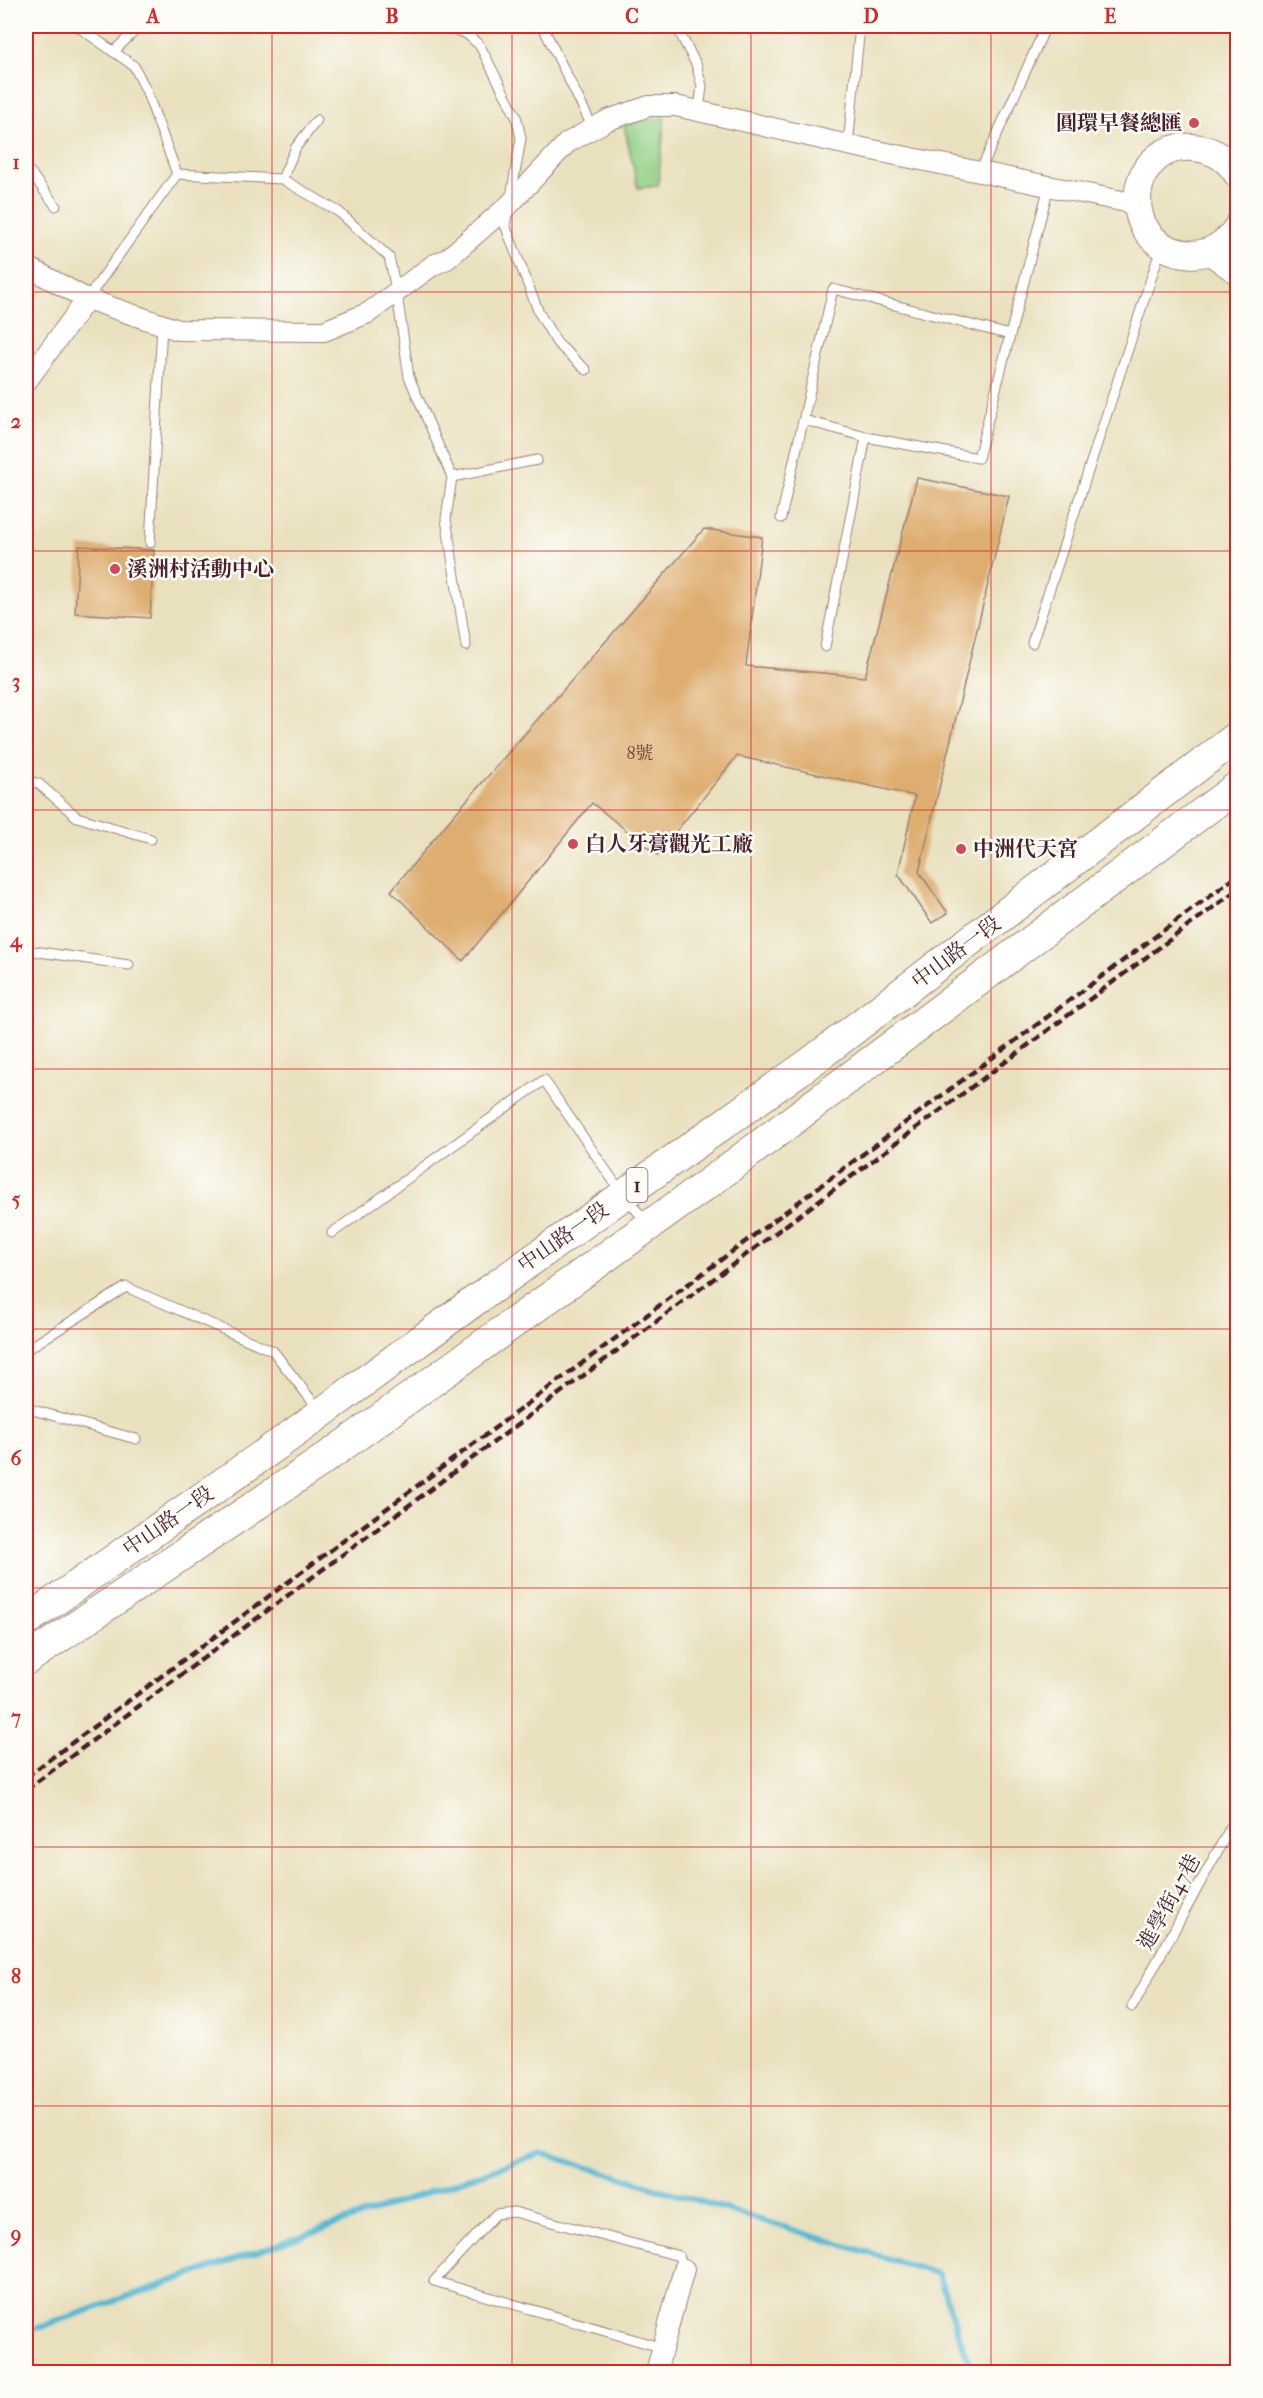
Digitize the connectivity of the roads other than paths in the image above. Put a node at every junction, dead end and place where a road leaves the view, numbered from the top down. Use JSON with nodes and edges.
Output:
{"nodes":[{"id":1,"x":77,"y":26,"type":"edge"},
{"id":2,"x":140,"y":26,"type":"edge"},
{"id":3,"x":443,"y":26,"type":"edge"},
{"id":4,"x":676,"y":26,"type":"edge"},
{"id":5,"x":860,"y":26,"type":"edge"},
{"id":6,"x":1046,"y":26,"type":"edge"},
{"id":7,"x":543,"y":27,"type":"edge"},
{"id":8,"x":113,"y":52,"type":"junction"},
{"id":9,"x":699,"y":110,"type":"junction"},
{"id":10,"x":317,"y":120,"type":"dead end"},
{"id":11,"x":593,"y":128,"type":"junction"},
{"id":12,"x":848,"y":145,"type":"junction"},
{"id":13,"x":26,"y":167,"type":"edge"},
{"id":14,"x":1236,"y":171,"type":"edge"},
{"id":15,"x":980,"y":172,"type":"junction"},
{"id":16,"x":177,"y":174,"type":"junction"},
{"id":17,"x":282,"y":179,"type":"junction"},
{"id":18,"x":1049,"y":186,"type":"junction"},
{"id":19,"x":1136,"y":204,"type":"junction"},
{"id":20,"x":509,"y":205,"type":"junction"},
{"id":21,"x":56,"y":206,"type":"dead end"},
{"id":22,"x":1236,"y":232,"type":"edge"},
{"id":23,"x":1161,"y":246,"type":"junction"},
{"id":24,"x":1210,"y":250,"type":"junction"},
{"id":25,"x":26,"y":266,"type":"edge"},
{"id":26,"x":1238,"y":271,"type":"edge"},
{"id":27,"x":397,"y":294,"type":"junction"},
{"id":28,"x":87,"y":299,"type":"junction"},
{"id":29,"x":162,"y":325,"type":"junction"},
{"id":30,"x":1010,"y":335,"type":"junction"},
{"id":31,"x":586,"y":370,"type":"dead end"},
{"id":32,"x":26,"y":382,"type":"edge"},
{"id":33,"x":804,"y":420,"type":"junction"},
{"id":34,"x":866,"y":437,"type":"junction"},
{"id":35,"x":537,"y":460,"type":"dead end"},
{"id":36,"x":452,"y":477,"type":"junction"},
{"id":37,"x":782,"y":518,"type":"dead end"},
{"id":38,"x":150,"y":543,"type":"dead end"},
{"id":39,"x":1032,"y":643,"type":"dead end"},
{"id":40,"x":466,"y":646,"type":"dead end"},
{"id":41,"x":825,"y":647,"type":"dead end"},
{"id":42,"x":1238,"y":736,"type":"edge"},
{"id":43,"x":26,"y":780,"type":"edge"},
{"id":44,"x":1238,"y":786,"type":"edge"},
{"id":45,"x":151,"y":838,"type":"dead end"},
{"id":46,"x":26,"y":950,"type":"edge"},
{"id":47,"x":129,"y":964,"type":"dead end"},
{"id":48,"x":623,"y":1195,"type":"junction"},
{"id":49,"x":650,"y":1225,"type":"junction"},
{"id":50,"x":332,"y":1233,"type":"dead end"},
{"id":51,"x":26,"y":1350,"type":"edge"},
{"id":52,"x":26,"y":1408,"type":"edge"},
{"id":53,"x":322,"y":1412,"type":"junction"},
{"id":54,"x":136,"y":1439,"type":"dead end"},
{"id":55,"x":26,"y":1621,"type":"edge"},
{"id":56,"x":26,"y":1660,"type":"edge"},
{"id":57,"x":1238,"y":1814,"type":"edge"},
{"id":58,"x":1132,"y":2007,"type":"dead end"},
{"id":59,"x":684,"y":2270,"type":"joint"},
{"id":60,"x":663,"y":2348,"type":"junction"},
{"id":61,"x":656,"y":2373,"type":"edge"}],
"edges":[{"from":1,"to":8,"type":"lane"},
{"from":2,"to":8,"type":"lane"},
{"from":3,"to":20,"type":"lane"},
{"from":4,"to":9,"type":"lane"},
{"from":5,"to":12,"type":"lane"},
{"from":6,"to":15,"type":"lane"},
{"from":7,"to":11,"type":"lane"},
{"from":8,"to":16,"type":"lane"},
{"from":9,"to":11,"type":"street"},
{"from":9,"to":12,"type":"street"},
{"from":10,"to":17,"type":"lane"},
{"from":11,"to":20,"type":"street"},
{"from":12,"to":15,"type":"street"},
{"from":13,"to":21,"type":"lane"},
{"from":14,"to":19,"type":"main road"},
{"from":15,"to":18,"type":"street"},
{"from":16,"to":17,"type":"lane"},
{"from":16,"to":28,"type":"lane"},
{"from":17,"to":27,"type":"lane"},
{"from":18,"to":19,"type":"street"},
{"from":18,"to":30,"type":"lane"},
{"from":19,"to":23,"type":"main road"},
{"from":20,"to":27,"type":"street"},
{"from":20,"to":31,"type":"lane"},
{"from":22,"to":24,"type":"main road"},
{"from":23,"to":24,"type":"main road"},
{"from":23,"to":39,"type":"lane"},
{"from":24,"to":26,"type":"main road"},
{"from":25,"to":28,"type":"street"},
{"from":27,"to":29,"type":"street"},
{"from":27,"to":36,"type":"lane"},
{"from":28,"to":29,"type":"street"},
{"from":28,"to":32,"type":"street"},
{"from":29,"to":38,"type":"lane"},
{"from":30,"to":33,"type":"lane"},
{"from":30,"to":34,"type":"lane"},
{"from":33,"to":34,"type":"lane"},
{"from":33,"to":37,"type":"lane"},
{"from":34,"to":41,"type":"lane"},
{"from":35,"to":36,"type":"lane"},
{"from":36,"to":40,"type":"lane"},
{"from":42,"to":48,"type":"main road","name":"中山路一段","number":"1"},
{"from":43,"to":45,"type":"lane"},
{"from":44,"to":49,"type":"main road","name":"中山路一段","number":"1"},
{"from":46,"to":47,"type":"lane"},
{"from":48,"to":49,"type":"lane"},
{"from":48,"to":50,"type":"lane"},
{"from":48,"to":53,"type":"main road","name":"中山路一段","number":"1"},
{"from":49,"to":56,"type":"main road","name":"中山路一段","number":"1"},
{"from":51,"to":53,"type":"lane"},
{"from":52,"to":54,"type":"lane"},
{"from":53,"to":55,"type":"main road","name":"中山路一段","number":"1"},
{"from":57,"to":58,"type":"lane","name":"進學街47巷"},
{"from":59,"to":60,"type":"street"},
{"from":59,"to":60,"type":"lane"},
{"from":60,"to":61,"type":"street"}]}
